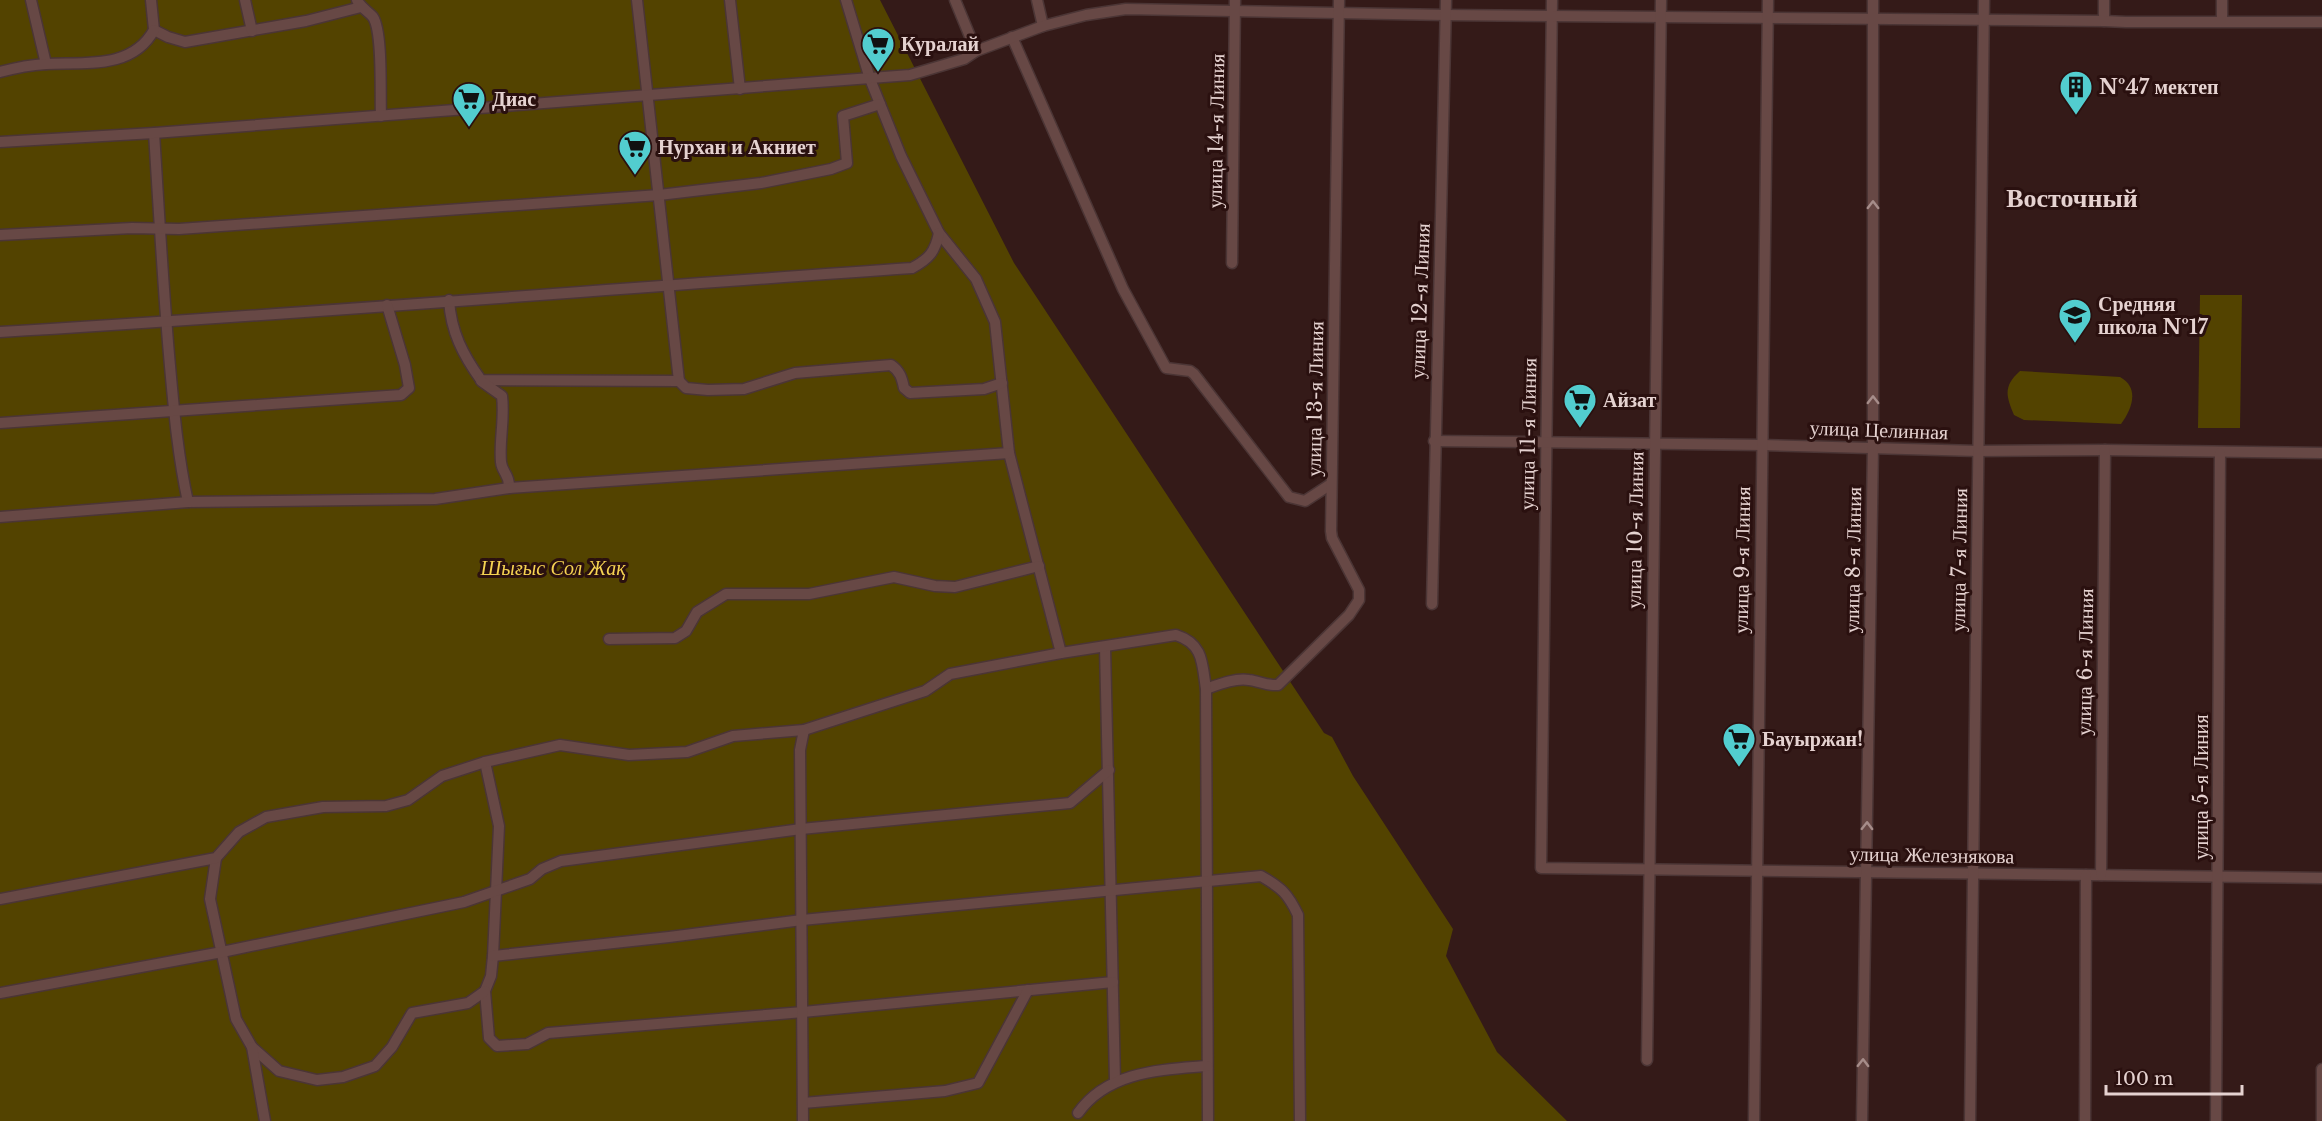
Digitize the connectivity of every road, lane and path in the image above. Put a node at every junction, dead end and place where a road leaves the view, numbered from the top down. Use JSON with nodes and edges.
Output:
{"nodes":[{"id":1,"x":31,"y":0,"type":"edge"},
{"id":2,"x":151,"y":0,"type":"edge"},
{"id":3,"x":245,"y":0,"type":"edge"},
{"id":4,"x":637,"y":0,"type":"edge"},
{"id":5,"x":730,"y":0,"type":"edge"},
{"id":6,"x":846,"y":0,"type":"edge"},
{"id":7,"x":955,"y":0,"type":"edge"},
{"id":8,"x":1037,"y":0,"type":"edge"},
{"id":9,"x":1446,"y":0,"type":"edge"},
{"id":10,"x":1552,"y":0,"type":"edge"},
{"id":11,"x":1661,"y":0,"type":"edge"},
{"id":12,"x":1768,"y":0,"type":"edge"},
{"id":13,"x":1873,"y":0,"type":"edge"},
{"id":14,"x":1984,"y":0,"type":"edge"},
{"id":15,"x":2104,"y":0,"type":"edge"},
{"id":16,"x":2222,"y":0,"type":"edge"},
{"id":17,"x":359,"y":4,"type":"edge"},
{"id":18,"x":1126,"y":4,"type":"edge"},
{"id":19,"x":1235,"y":5,"type":"edge"},
{"id":20,"x":1339,"y":6,"type":"edge"},
{"id":21,"x":1446,"y":15,"type":"junction"},
{"id":22,"x":1552,"y":16,"type":"junction"},
{"id":23,"x":1660,"y":17,"type":"junction"},
{"id":24,"x":1767,"y":18,"type":"junction"},
{"id":25,"x":1873,"y":19,"type":"junction"},
{"id":26,"x":1983,"y":20,"type":"junction"},
{"id":27,"x":2104,"y":21,"type":"junction"},
{"id":28,"x":2222,"y":21,"type":"junction"},
{"id":29,"x":2322,"y":22,"type":"edge"},
{"id":30,"x":1043,"y":26,"type":"junction"},
{"id":31,"x":154,"y":30,"type":"junction"},
{"id":32,"x":252,"y":32,"type":"junction"},
{"id":33,"x":1012,"y":37,"type":"junction"},
{"id":34,"x":976,"y":51,"type":"junction"},
{"id":35,"x":46,"y":64,"type":"junction"},
{"id":36,"x":0,"y":72,"type":"edge"},
{"id":37,"x":870,"y":79,"type":"junction"},
{"id":38,"x":740,"y":89,"type":"junction"},
{"id":39,"x":648,"y":96,"type":"junction"},
{"id":40,"x":880,"y":104,"type":"junction"},
{"id":41,"x":381,"y":116,"type":"junction"},
{"id":42,"x":154,"y":133,"type":"junction"},
{"id":43,"x":0,"y":142,"type":"edge"},
{"id":44,"x":659,"y":195,"type":"junction"},
{"id":45,"x":160,"y":228,"type":"junction"},
{"id":46,"x":939,"y":233,"type":"junction"},
{"id":47,"x":0,"y":235,"type":"edge"},
{"id":48,"x":1232,"y":263,"type":"dead end"},
{"id":49,"x":669,"y":285,"type":"junction"},
{"id":50,"x":449,"y":300,"type":"junction"},
{"id":51,"x":387,"y":305,"type":"junction"},
{"id":52,"x":166,"y":322,"type":"junction"},
{"id":53,"x":0,"y":332,"type":"edge"},
{"id":54,"x":481,"y":380,"type":"junction"},
{"id":55,"x":679,"y":381,"type":"junction"},
{"id":56,"x":1002,"y":383,"type":"junction"},
{"id":57,"x":174,"y":411,"type":"junction"},
{"id":58,"x":0,"y":423,"type":"edge"},
{"id":59,"x":1434,"y":441,"type":"junction"},
{"id":60,"x":1546,"y":444,"type":"junction"},
{"id":61,"x":1654,"y":445,"type":"junction"},
{"id":62,"x":1762,"y":445,"type":"junction"},
{"id":63,"x":1873,"y":447,"type":"junction"},
{"id":64,"x":2105,"y":450,"type":"junction"},
{"id":65,"x":1978,"y":452,"type":"junction"},
{"id":66,"x":1009,"y":453,"type":"junction"},
{"id":67,"x":2220,"y":453,"type":"junction"},
{"id":68,"x":2322,"y":453,"type":"edge"},
{"id":69,"x":1331,"y":484,"type":"junction"},
{"id":70,"x":508,"y":489,"type":"junction"},
{"id":71,"x":188,"y":502,"type":"junction"},
{"id":72,"x":0,"y":517,"type":"edge"},
{"id":73,"x":1039,"y":566,"type":"junction"},
{"id":74,"x":1432,"y":604,"type":"dead end"},
{"id":75,"x":609,"y":639,"type":"dead end"},
{"id":76,"x":1105,"y":647,"type":"junction"},
{"id":77,"x":1061,"y":652,"type":"junction"},
{"id":78,"x":1206,"y":688,"type":"junction"},
{"id":79,"x":804,"y":730,"type":"junction"},
{"id":80,"x":485,"y":762,"type":"junction"},
{"id":81,"x":1109,"y":770,"type":"junction"},
{"id":82,"x":801,"y":829,"type":"junction"},
{"id":83,"x":216,"y":858,"type":"junction"},
{"id":84,"x":1541,"y":868,"type":"joint"},
{"id":85,"x":1649,"y":870,"type":"junction"},
{"id":86,"x":1756,"y":870,"type":"junction"},
{"id":87,"x":1866,"y":872,"type":"junction"},
{"id":88,"x":1973,"y":873,"type":"junction"},
{"id":89,"x":2086,"y":875,"type":"junction"},
{"id":90,"x":2101,"y":875,"type":"junction"},
{"id":91,"x":2219,"y":876,"type":"junction"},
{"id":92,"x":2322,"y":878,"type":"edge"},
{"id":93,"x":1206,"y":882,"type":"junction"},
{"id":94,"x":1111,"y":890,"type":"junction"},
{"id":95,"x":496,"y":891,"type":"junction"},
{"id":96,"x":0,"y":899,"type":"edge"},
{"id":97,"x":802,"y":920,"type":"junction"},
{"id":98,"x":222,"y":952,"type":"junction"},
{"id":99,"x":494,"y":956,"type":"junction"},
{"id":100,"x":1113,"y":982,"type":"junction"},
{"id":101,"x":1028,"y":990,"type":"junction"},
{"id":102,"x":485,"y":991,"type":"junction"},
{"id":103,"x":0,"y":993,"type":"edge"},
{"id":104,"x":803,"y":1012,"type":"junction"},
{"id":105,"x":252,"y":1047,"type":"junction"},
{"id":106,"x":1647,"y":1060,"type":"dead end"},
{"id":107,"x":1207,"y":1066,"type":"junction"},
{"id":108,"x":2322,"y":1069,"type":"edge"},
{"id":109,"x":1115,"y":1081,"type":"junction"},
{"id":110,"x":803,"y":1103,"type":"junction"},
{"id":111,"x":1078,"y":1113,"type":"dead end"},
{"id":112,"x":265,"y":1121,"type":"edge"},
{"id":113,"x":803,"y":1121,"type":"edge"},
{"id":114,"x":1209,"y":1121,"type":"edge"},
{"id":115,"x":1300,"y":1121,"type":"edge"},
{"id":116,"x":1754,"y":1121,"type":"edge"},
{"id":117,"x":1862,"y":1121,"type":"edge"},
{"id":118,"x":1970,"y":1121,"type":"edge"},
{"id":119,"x":2085,"y":1121,"type":"edge"},
{"id":120,"x":2216,"y":1121,"type":"edge"},
{"id":121,"x":2322,"y":1121,"type":"edge"}],
"edges":[{"from":1,"to":35,"type":"street"},
{"from":2,"to":31,"type":"street"},
{"from":3,"to":32,"type":"street"},
{"from":4,"to":39,"type":"street"},
{"from":5,"to":38,"type":"street"},
{"from":6,"to":37,"type":"street"},
{"from":7,"to":34,"type":"street"},
{"from":8,"to":30,"type":"street"},
{"from":9,"to":21,"type":"street","name":"улица 12-я Линия"},
{"from":10,"to":22,"type":"street","name":"улица 11-я Линия"},
{"from":11,"to":23,"type":"street","name":"улица 10-я Линия"},
{"from":12,"to":24,"type":"street","name":"улица 9-я Линия"},
{"from":13,"to":25,"type":"street","name":"улица 8-я Линия"},
{"from":14,"to":26,"type":"street","name":"улица 7-я Линия"},
{"from":15,"to":27,"type":"street"},
{"from":16,"to":28,"type":"street"},
{"from":17,"to":32,"type":"street"},
{"from":17,"to":41,"type":"street"},
{"from":18,"to":19,"type":"street"},
{"from":18,"to":30,"type":"street"},
{"from":19,"to":20,"type":"street"},
{"from":19,"to":48,"type":"street","name":"улица 14-я Линия"},
{"from":20,"to":21,"type":"street"},
{"from":20,"to":69,"type":"street","name":"улица 13-я Линия"},
{"from":21,"to":22,"type":"street"},
{"from":21,"to":59,"type":"street","name":"улица 12-я Линия"},
{"from":22,"to":23,"type":"street"},
{"from":22,"to":60,"type":"street","name":"улица 11-я Линия"},
{"from":23,"to":24,"type":"street"},
{"from":23,"to":61,"type":"street","name":"улица 10-я Линия"},
{"from":24,"to":25,"type":"street"},
{"from":24,"to":62,"type":"street","name":"улица 9-я Линия"},
{"from":25,"to":26,"type":"street"},
{"from":63,"to":25,"type":"street","name":"улица 8-я Линия","one_way":true},
{"from":26,"to":27,"type":"street"},
{"from":26,"to":65,"type":"street","name":"улица 7-я Линия"},
{"from":27,"to":28,"type":"street"},
{"from":28,"to":29,"type":"street"},
{"from":30,"to":33,"type":"street"},
{"from":31,"to":32,"type":"street"},
{"from":31,"to":35,"type":"street"},
{"from":33,"to":34,"type":"street"},
{"from":33,"to":69,"type":"street"},
{"from":34,"to":37,"type":"street"},
{"from":35,"to":36,"type":"street"},
{"from":37,"to":38,"type":"street"},
{"from":37,"to":40,"type":"street"},
{"from":38,"to":39,"type":"street"},
{"from":39,"to":41,"type":"street"},
{"from":39,"to":44,"type":"street"},
{"from":40,"to":44,"type":"street"},
{"from":40,"to":46,"type":"street"},
{"from":41,"to":42,"type":"street"},
{"from":42,"to":43,"type":"street"},
{"from":42,"to":45,"type":"street"},
{"from":44,"to":45,"type":"street"},
{"from":44,"to":49,"type":"street"},
{"from":45,"to":47,"type":"street"},
{"from":45,"to":52,"type":"street"},
{"from":46,"to":49,"type":"street"},
{"from":46,"to":56,"type":"street"},
{"from":49,"to":50,"type":"street"},
{"from":49,"to":55,"type":"street"},
{"from":50,"to":51,"type":"street"},
{"from":50,"to":54,"type":"street"},
{"from":51,"to":52,"type":"street"},
{"from":51,"to":57,"type":"street"},
{"from":52,"to":53,"type":"street"},
{"from":52,"to":57,"type":"street"},
{"from":54,"to":55,"type":"street"},
{"from":54,"to":70,"type":"street"},
{"from":55,"to":56,"type":"street"},
{"from":56,"to":66,"type":"street"},
{"from":57,"to":58,"type":"street"},
{"from":57,"to":71,"type":"street"},
{"from":59,"to":60,"type":"street","name":"улица Целинная"},
{"from":59,"to":74,"type":"street","name":"улица 12-я Линия"},
{"from":60,"to":61,"type":"street","name":"улица Целинная"},
{"from":60,"to":84,"type":"street","name":"улица 11-я Линия"},
{"from":61,"to":62,"type":"street","name":"улица Целинная"},
{"from":61,"to":85,"type":"street","name":"улица 10-я Линия"},
{"from":62,"to":63,"type":"street","name":"улица Целинная"},
{"from":62,"to":86,"type":"street","name":"улица 9-я Линия"},
{"from":63,"to":65,"type":"street","name":"улица Целинная"},
{"from":87,"to":63,"type":"street","name":"улица 8-я Линия","one_way":true},
{"from":64,"to":65,"type":"street","name":"улица Целинная"},
{"from":64,"to":67,"type":"street","name":"улица Целинная"},
{"from":64,"to":90,"type":"street","name":"улица 6-я Линия"},
{"from":65,"to":88,"type":"street","name":"улица 7-я Линия"},
{"from":66,"to":70,"type":"street"},
{"from":66,"to":73,"type":"street"},
{"from":67,"to":68,"type":"street","name":"улица Целинная"},
{"from":67,"to":91,"type":"street","name":"улица 5-я Линия"},
{"from":69,"to":78,"type":"street","name":"улица 13-я Линия"},
{"from":70,"to":71,"type":"street"},
{"from":71,"to":72,"type":"street"},
{"from":73,"to":75,"type":"street"},
{"from":73,"to":77,"type":"street"},
{"from":76,"to":77,"type":"street"},
{"from":76,"to":78,"type":"street"},
{"from":76,"to":81,"type":"street"},
{"from":77,"to":79,"type":"street"},
{"from":78,"to":93,"type":"street"},
{"from":79,"to":80,"type":"street"},
{"from":79,"to":82,"type":"street"},
{"from":80,"to":83,"type":"street"},
{"from":80,"to":95,"type":"street"},
{"from":81,"to":82,"type":"street"},
{"from":81,"to":94,"type":"street"},
{"from":82,"to":95,"type":"street"},
{"from":82,"to":97,"type":"street"},
{"from":83,"to":96,"type":"street"},
{"from":83,"to":98,"type":"street"},
{"from":84,"to":85,"type":"street","name":"улица Железнякова"},
{"from":85,"to":86,"type":"street","name":"улица Железнякова"},
{"from":85,"to":106,"type":"street","name":"улица 10-я Линия"},
{"from":86,"to":87,"type":"street","name":"улица Железнякова"},
{"from":86,"to":116,"type":"street","name":"улица 9-я Линия"},
{"from":87,"to":88,"type":"street","name":"улица Железнякова"},
{"from":117,"to":87,"type":"street","name":"улица 8-я Линия","one_way":true},
{"from":88,"to":89,"type":"street","name":"улица Железнякова"},
{"from":88,"to":118,"type":"street","name":"улица 7-я Линия"},
{"from":89,"to":90,"type":"street","name":"улица Железнякова"},
{"from":89,"to":119,"type":"street"},
{"from":90,"to":91,"type":"street","name":"улица Железнякова"},
{"from":91,"to":92,"type":"street","name":"улица Железнякова"},
{"from":91,"to":120,"type":"street","name":"улица 5-я Линия"},
{"from":93,"to":94,"type":"street"},
{"from":93,"to":107,"type":"street"},
{"from":93,"to":115,"type":"street"},
{"from":94,"to":97,"type":"street"},
{"from":94,"to":100,"type":"street"},
{"from":95,"to":98,"type":"street"},
{"from":95,"to":99,"type":"street"},
{"from":97,"to":99,"type":"street"},
{"from":97,"to":104,"type":"street"},
{"from":98,"to":103,"type":"street"},
{"from":98,"to":105,"type":"street"},
{"from":99,"to":102,"type":"street"},
{"from":100,"to":101,"type":"street"},
{"from":100,"to":109,"type":"street"},
{"from":101,"to":104,"type":"street"},
{"from":101,"to":110,"type":"street"},
{"from":102,"to":104,"type":"street"},
{"from":102,"to":105,"type":"street"},
{"from":104,"to":110,"type":"street"},
{"from":105,"to":112,"type":"street"},
{"from":107,"to":109,"type":"street"},
{"from":107,"to":114,"type":"street"},
{"from":108,"to":121,"type":"street"},
{"from":109,"to":111,"type":"street"},
{"from":110,"to":113,"type":"street"}]}
